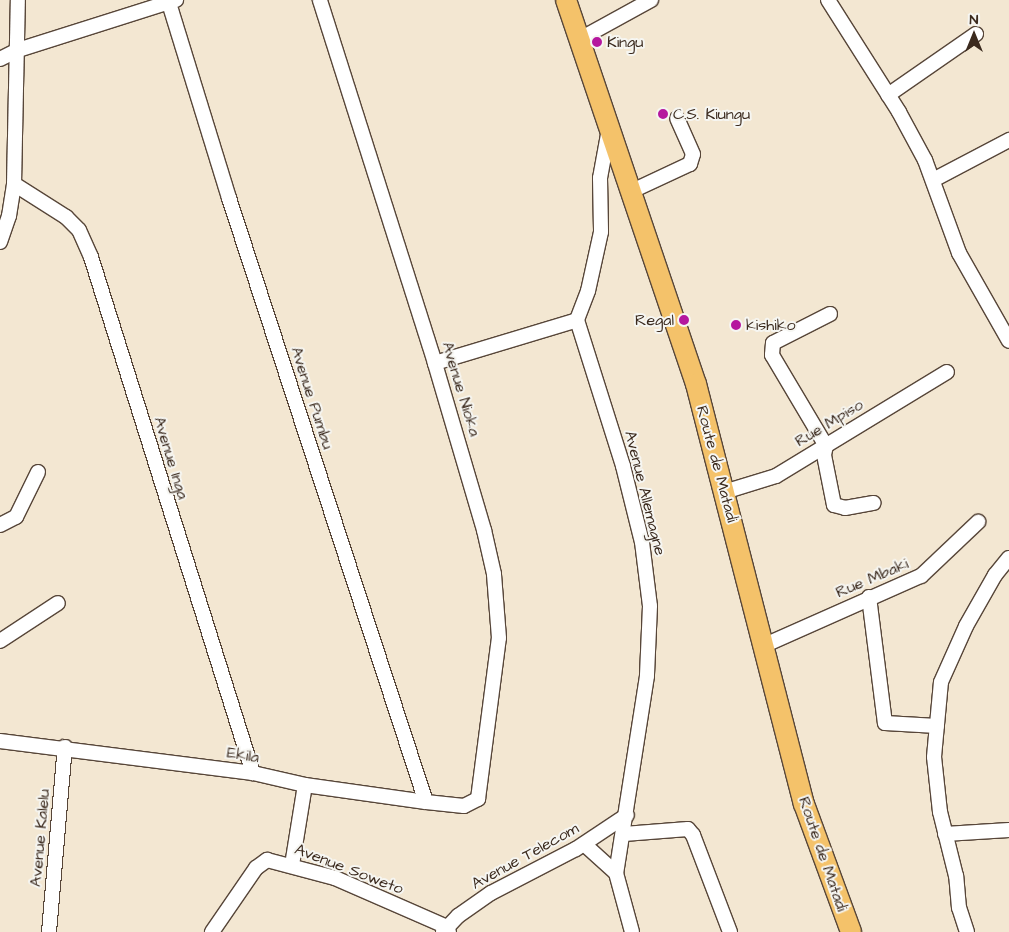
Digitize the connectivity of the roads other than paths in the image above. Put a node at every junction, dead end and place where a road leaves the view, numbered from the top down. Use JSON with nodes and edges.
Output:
{"nodes":[{"id":1,"x":18,"y":0,"type":"edge"},
{"id":2,"x":320,"y":0,"type":"edge"},
{"id":3,"x":566,"y":0,"type":"edge"},
{"id":4,"x":651,"y":0,"type":"edge"},
{"id":5,"x":828,"y":0,"type":"edge"},
{"id":6,"x":173,"y":1,"type":"edge"},
{"id":7,"x":976,"y":34,"type":"dead end"},
{"id":8,"x":580,"y":39,"type":"junction"},
{"id":9,"x":18,"y":50,"type":"junction"},
{"id":10,"x":0,"y":59,"type":"edge"},
{"id":11,"x":888,"y":95,"type":"junction"},
{"id":12,"x":677,"y":118,"type":"dead end"},
{"id":13,"x":610,"y":126,"type":"junction"},
{"id":14,"x":1009,"y":140,"type":"edge"},
{"id":15,"x":935,"y":180,"type":"junction"},
{"id":16,"x":14,"y":184,"type":"junction"},
{"id":17,"x":632,"y":190,"type":"junction"},
{"id":18,"x":5,"y":219,"type":"edge"},
{"id":19,"x":0,"y":242,"type":"edge"},
{"id":20,"x":830,"y":314,"type":"dead end"},
{"id":21,"x":577,"y":320,"type":"junction"},
{"id":22,"x":1004,"y":321,"type":"edge"},
{"id":23,"x":1009,"y":342,"type":"edge"},
{"id":24,"x":435,"y":363,"type":"junction"},
{"id":25,"x":948,"y":372,"type":"dead end"},
{"id":26,"x":826,"y":446,"type":"junction"},
{"id":27,"x":38,"y":472,"type":"dead end"},
{"id":28,"x":724,"y":492,"type":"junction"},
{"id":29,"x":874,"y":503,"type":"dead end"},
{"id":30,"x":978,"y":522,"type":"dead end"},
{"id":31,"x":0,"y":525,"type":"edge"},
{"id":32,"x":1009,"y":558,"type":"edge"},
{"id":33,"x":869,"y":597,"type":"junction"},
{"id":34,"x":58,"y":603,"type":"dead end"},
{"id":35,"x":0,"y":641,"type":"edge"},
{"id":36,"x":765,"y":645,"type":"junction"},
{"id":37,"x":937,"y":726,"type":"junction"},
{"id":38,"x":0,"y":741,"type":"edge"},
{"id":39,"x":66,"y":748,"type":"junction"},
{"id":40,"x":253,"y":773,"type":"junction"},
{"id":41,"x":305,"y":785,"type":"junction"},
{"id":42,"x":478,"y":799,"type":"joint"},
{"id":43,"x":426,"y":802,"type":"junction"},
{"id":44,"x":627,"y":815,"type":"junction"},
{"id":45,"x":1009,"y":830,"type":"edge"},
{"id":46,"x":624,"y":834,"type":"junction"},
{"id":47,"x":945,"y":834,"type":"junction"},
{"id":48,"x":584,"y":844,"type":"junction"},
{"id":49,"x":292,"y":865,"type":"junction"},
{"id":50,"x":616,"y":873,"type":"junction"},
{"id":51,"x":446,"y":930,"type":"edge"},
{"id":52,"x":49,"y":932,"type":"edge"},
{"id":53,"x":212,"y":932,"type":"edge"},
{"id":54,"x":632,"y":932,"type":"edge"},
{"id":55,"x":730,"y":932,"type":"edge"},
{"id":56,"x":851,"y":932,"type":"edge"},
{"id":57,"x":967,"y":932,"type":"edge"}],
"edges":[{"from":1,"to":9,"type":"street"},
{"from":2,"to":24,"type":"street","name":"Avenue Nioka"},
{"from":3,"to":8,"type":"highway","name":"Route de Matadi"},
{"from":4,"to":8,"type":"street"},
{"from":5,"to":11,"type":"street"},
{"from":6,"to":9,"type":"street"},
{"from":6,"to":43,"type":"street","name":"Avenue Pumbu"},
{"from":7,"to":11,"type":"street"},
{"from":8,"to":13,"type":"highway","name":"Route de Matadi"},
{"from":9,"to":10,"type":"street"},
{"from":9,"to":16,"type":"street"},
{"from":11,"to":15,"type":"street"},
{"from":12,"to":17,"type":"street"},
{"from":13,"to":17,"type":"highway","name":"Route de Matadi"},
{"from":13,"to":21,"type":"street"},
{"from":14,"to":15,"type":"street"},
{"from":15,"to":22,"type":"street"},
{"from":16,"to":18,"type":"street"},
{"from":16,"to":40,"type":"street","name":"Avenue Inga"},
{"from":17,"to":28,"type":"highway","name":"Route de Matadi"},
{"from":18,"to":19,"type":"street"},
{"from":20,"to":26,"type":"street"},
{"from":21,"to":24,"type":"street"},
{"from":21,"to":44,"type":"street","name":"Avenue Allemagne"},
{"from":22,"to":23,"type":"street"},
{"from":24,"to":42,"type":"street","name":"Avenue Nioka"},
{"from":25,"to":26,"type":"street","name":"Rue Mpiso"},
{"from":26,"to":28,"type":"street","name":"Rue Mpiso"},
{"from":26,"to":29,"type":"street"},
{"from":27,"to":31,"type":"street"},
{"from":28,"to":36,"type":"highway","name":"Route de Matadi"},
{"from":30,"to":33,"type":"street","name":"Rue Mbaki"},
{"from":32,"to":37,"type":"street"},
{"from":33,"to":36,"type":"street","name":"Rue Mbaki"},
{"from":33,"to":37,"type":"street"},
{"from":34,"to":35,"type":"street"},
{"from":36,"to":56,"type":"highway","name":"Route de Matadi"},
{"from":37,"to":47,"type":"street"},
{"from":38,"to":39,"type":"street","name":"Ekila"},
{"from":39,"to":40,"type":"street","name":"Ekila"},
{"from":39,"to":52,"type":"street","name":"Avenue Kalelu"},
{"from":40,"to":41,"type":"street","name":"Ekila"},
{"from":41,"to":43,"type":"street","name":"Ekila"},
{"from":41,"to":49,"type":"street"},
{"from":42,"to":43,"type":"street","name":"Ekila"},
{"from":44,"to":46,"type":"street","name":"Avenue Allemagne"},
{"from":44,"to":48,"type":"street","name":"Avenue Telecom"},
{"from":45,"to":47,"type":"street"},
{"from":46,"to":50,"type":"street","name":"Avenue Allemagne"},
{"from":46,"to":55,"type":"street"},
{"from":47,"to":57,"type":"street"},
{"from":48,"to":50,"type":"street"},
{"from":48,"to":51,"type":"street","name":"Avenue Telecom"},
{"from":49,"to":51,"type":"street","name":"Avenue Soweto"},
{"from":49,"to":53,"type":"street","name":"Avenue Soweto"},
{"from":50,"to":54,"type":"street","name":"Avenue Allemagne"}]}
